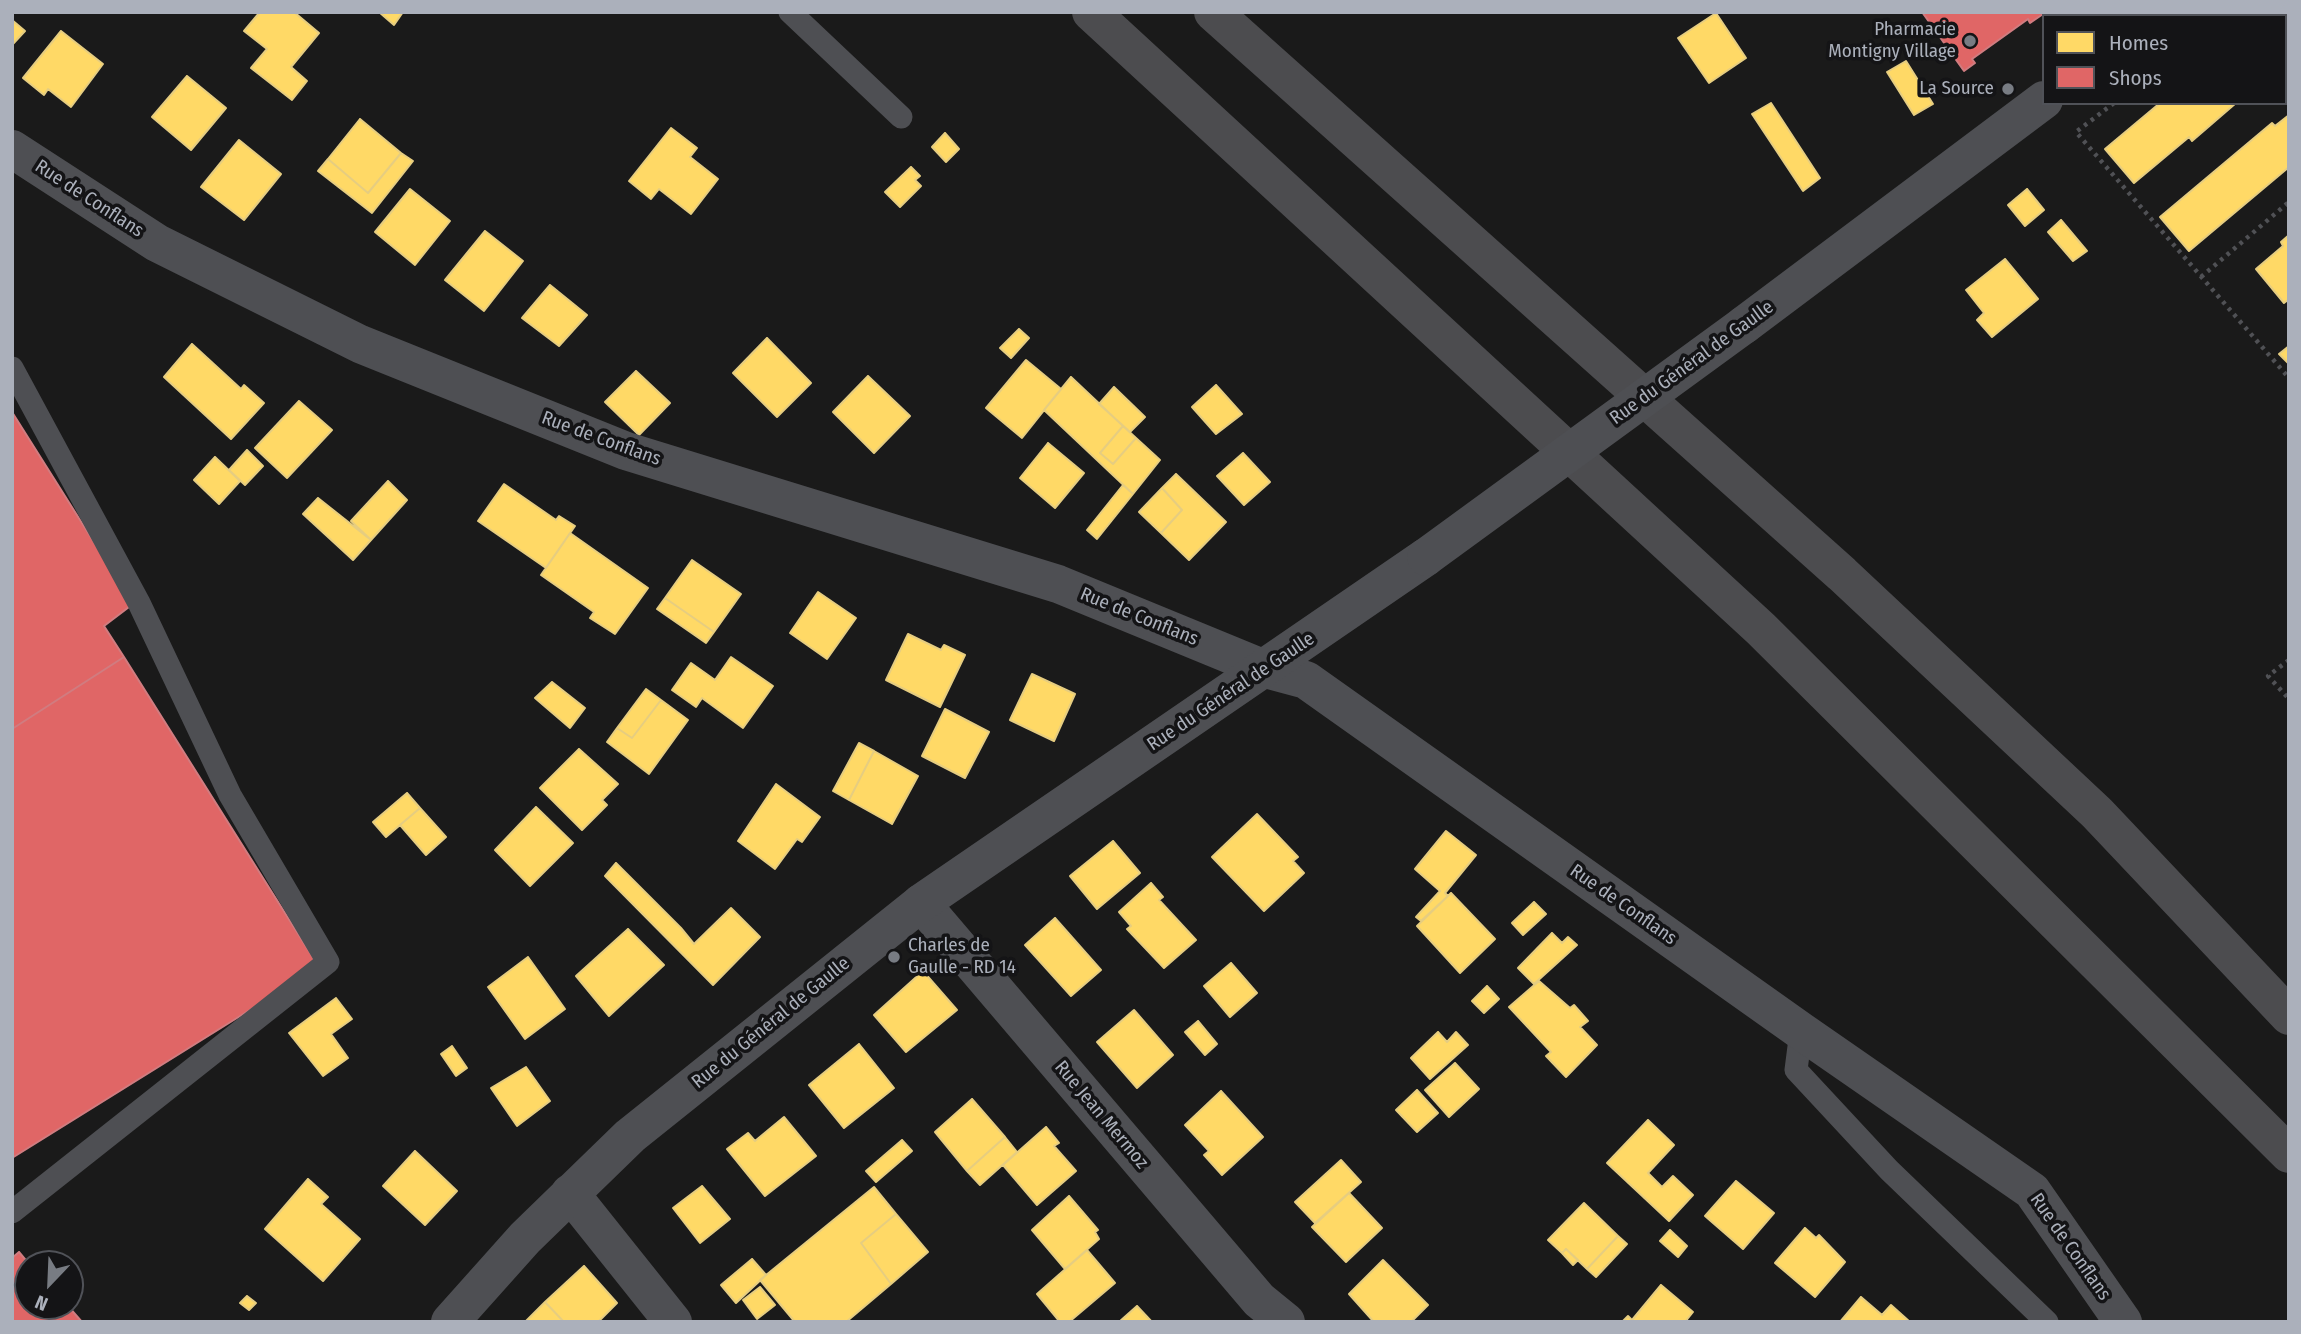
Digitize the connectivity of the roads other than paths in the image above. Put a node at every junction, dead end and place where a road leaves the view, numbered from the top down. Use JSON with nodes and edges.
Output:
{"nodes":[{"id":1,"x":790,"y":12,"type":"edge"},
{"id":2,"x":1091,"y":12,"type":"edge"},
{"id":3,"x":1213,"y":12,"type":"edge"},
{"id":4,"x":2042,"y":102,"type":"edge"},
{"id":5,"x":901,"y":117,"type":"dead end"},
{"id":6,"x":12,"y":149,"type":"edge"},
{"id":7,"x":12,"y":369,"type":"edge"},
{"id":8,"x":1265,"y":669,"type":"junction"},
{"id":9,"x":921,"y":903,"type":"junction"},
{"id":10,"x":2289,"y":1016,"type":"edge"},
{"id":11,"x":1801,"y":1031,"type":"junction"},
{"id":12,"x":2289,"y":1154,"type":"edge"},
{"id":13,"x":570,"y":1193,"type":"junction"},
{"id":14,"x":12,"y":1212,"type":"edge"},
{"id":15,"x":2106,"y":1315,"type":"edge"},
{"id":16,"x":450,"y":1322,"type":"edge"},
{"id":17,"x":673,"y":1322,"type":"edge"},
{"id":18,"x":1286,"y":1322,"type":"edge"},
{"id":19,"x":2047,"y":1322,"type":"edge"}],
"edges":[{"from":1,"to":5,"type":"lane"},
{"from":2,"to":12,"type":"highway"},
{"from":3,"to":10,"type":"highway"},
{"from":4,"to":8,"type":"street","name":"Rue du Général de Gaulle","bridge":true},
{"from":6,"to":8,"type":"street","name":"Rue de Conflans"},
{"from":7,"to":14,"type":"lane"},
{"from":8,"to":9,"type":"street","name":"Rue du Général de Gaulle"},
{"from":8,"to":11,"type":"street","name":"Rue de Conflans"},
{"from":9,"to":13,"type":"street","name":"Rue du Général de Gaulle"},
{"from":9,"to":18,"type":"street","name":"Rue Jean Mermoz"},
{"from":11,"to":15,"type":"street","name":"Rue de Conflans"},
{"from":11,"to":19,"type":"lane"},
{"from":13,"to":16,"type":"street","name":"Rue du Général de Gaulle"},
{"from":13,"to":17,"type":"street"}]}
